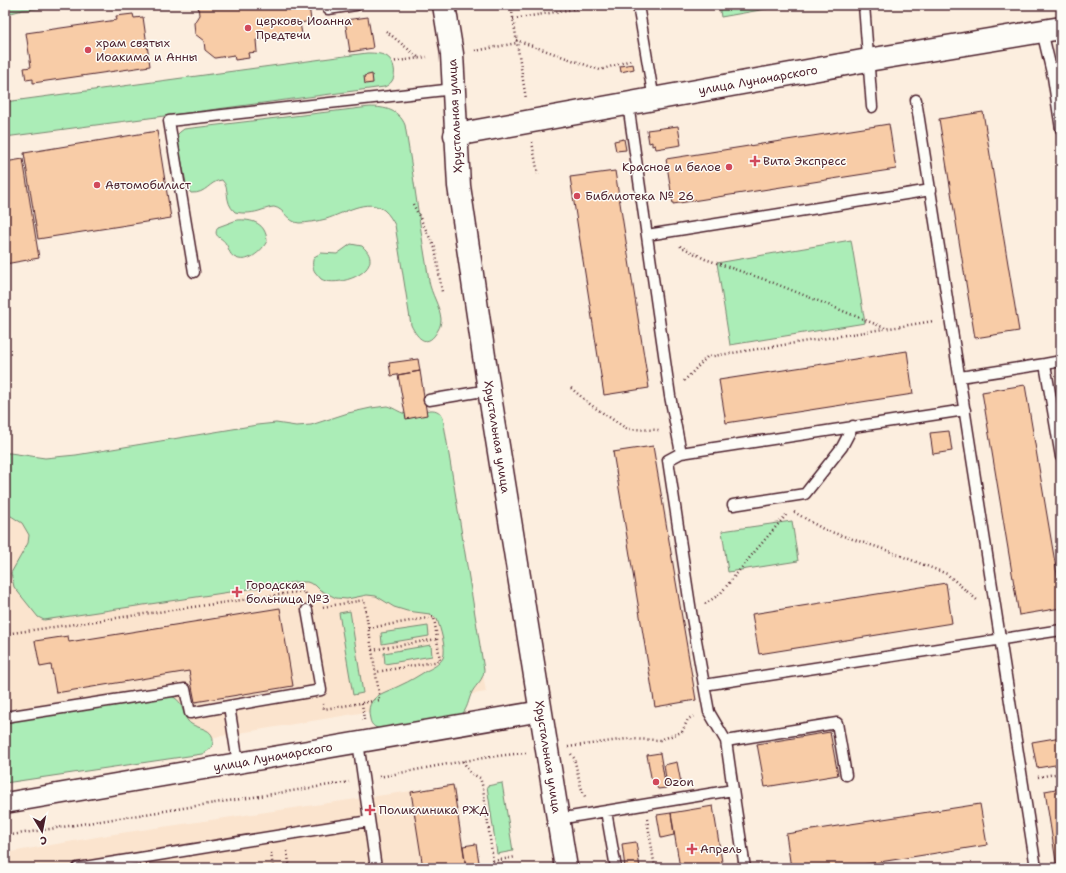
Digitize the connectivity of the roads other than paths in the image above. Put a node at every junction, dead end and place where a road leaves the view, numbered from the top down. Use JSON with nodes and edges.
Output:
{"nodes":[{"id":1,"x":356,"y":5,"type":"edge"},
{"id":2,"x":444,"y":5,"type":"edge"},
{"id":3,"x":638,"y":5,"type":"edge"},
{"id":4,"x":864,"y":5,"type":"edge"},
{"id":5,"x":328,"y":9,"type":"dead end"},
{"id":6,"x":1051,"y":30,"type":"edge"},
{"id":7,"x":868,"y":60,"type":"junction"},
{"id":8,"x":454,"y":89,"type":"junction"},
{"id":9,"x":654,"y":100,"type":"junction"},
{"id":10,"x":916,"y":100,"type":"dead end"},
{"id":11,"x":628,"y":104,"type":"junction"},
{"id":12,"x":872,"y":107,"type":"dead end"},
{"id":13,"x":1061,"y":129,"type":"edge"},
{"id":14,"x":455,"y":135,"type":"junction"},
{"id":15,"x":930,"y":190,"type":"junction"},
{"id":16,"x":652,"y":234,"type":"junction"},
{"id":17,"x":194,"y":272,"type":"dead end"},
{"id":18,"x":1061,"y":360,"type":"edge"},
{"id":19,"x":1045,"y":364,"type":"junction"},
{"id":20,"x":960,"y":377,"type":"junction"},
{"id":21,"x":489,"y":390,"type":"junction"},
{"id":22,"x":429,"y":400,"type":"dead end"},
{"id":23,"x":964,"y":410,"type":"junction"},
{"id":24,"x":852,"y":426,"type":"junction"},
{"id":25,"x":681,"y":453,"type":"junction"},
{"id":26,"x":1061,"y":457,"type":"edge"},
{"id":27,"x":733,"y":505,"type":"dead end"},
{"id":28,"x":307,"y":610,"type":"road end"},
{"id":29,"x":1061,"y":630,"type":"edge"},
{"id":30,"x":1000,"y":640,"type":"junction"},
{"id":31,"x":704,"y":686,"type":"junction"},
{"id":32,"x":229,"y":706,"type":"junction"},
{"id":33,"x":541,"y":711,"type":"junction"},
{"id":34,"x":5,"y":717,"type":"edge"},
{"id":35,"x":726,"y":741,"type":"junction"},
{"id":36,"x":358,"y":742,"type":"junction"},
{"id":37,"x":238,"y":763,"type":"junction"},
{"id":38,"x":846,"y":775,"type":"dead end"},
{"id":39,"x":733,"y":790,"type":"junction"},
{"id":40,"x":5,"y":803,"type":"edge"},
{"id":41,"x":606,"y":811,"type":"junction"},
{"id":42,"x":558,"y":819,"type":"junction"},
{"id":43,"x":369,"y":821,"type":"junction"},
{"id":44,"x":78,"y":868,"type":"edge"},
{"id":45,"x":376,"y":868,"type":"edge"},
{"id":46,"x":566,"y":868,"type":"edge"},
{"id":47,"x":616,"y":868,"type":"edge"},
{"id":48,"x":745,"y":868,"type":"edge"},
{"id":49,"x":1036,"y":868,"type":"edge"}],
"edges":[{"from":1,"to":5,"type":"lane"},
{"from":2,"to":8,"type":"main road","name":"Хрустальная улица"},
{"from":3,"to":9,"type":"lane"},
{"from":4,"to":7,"type":"lane"},
{"from":6,"to":7,"type":"main road","name":"улица Луначарского"},
{"from":6,"to":13,"type":"lane"},
{"from":7,"to":9,"type":"main road","name":"улица Луначарского"},
{"from":7,"to":12,"type":"lane"},
{"from":8,"to":14,"type":"main road","name":"Хрустальная улица"},
{"from":8,"to":17,"type":"lane"},
{"from":9,"to":11,"type":"main road","name":"улица Луначарского"},
{"from":10,"to":15,"type":"lane"},
{"from":11,"to":14,"type":"main road","name":"улица Луначарского"},
{"from":11,"to":16,"type":"lane"},
{"from":14,"to":21,"type":"main road","name":"Хрустальная улица"},
{"from":15,"to":16,"type":"lane"},
{"from":15,"to":20,"type":"lane"},
{"from":16,"to":25,"type":"lane"},
{"from":18,"to":19,"type":"lane"},
{"from":19,"to":20,"type":"lane"},
{"from":19,"to":26,"type":"lane"},
{"from":20,"to":23,"type":"lane"},
{"from":21,"to":22,"type":"lane"},
{"from":21,"to":33,"type":"main road","name":"Хрустальная улица"},
{"from":23,"to":24,"type":"lane"},
{"from":23,"to":30,"type":"lane"},
{"from":24,"to":25,"type":"lane"},
{"from":24,"to":27,"type":"lane"},
{"from":25,"to":31,"type":"lane"},
{"from":28,"to":32,"type":"lane"},
{"from":29,"to":30,"type":"lane"},
{"from":30,"to":31,"type":"lane"},
{"from":30,"to":49,"type":"lane"},
{"from":31,"to":35,"type":"lane"},
{"from":32,"to":34,"type":"lane"},
{"from":32,"to":37,"type":"lane"},
{"from":33,"to":36,"type":"street","name":"улица Луначарского"},
{"from":33,"to":42,"type":"main road","name":"Хрустальная улица"},
{"from":35,"to":38,"type":"lane"},
{"from":35,"to":39,"type":"lane"},
{"from":36,"to":37,"type":"street","name":"улица Луначарского"},
{"from":36,"to":43,"type":"lane"},
{"from":37,"to":40,"type":"street","name":"улица Луначарского"},
{"from":39,"to":41,"type":"lane"},
{"from":39,"to":48,"type":"lane"},
{"from":41,"to":42,"type":"lane"},
{"from":41,"to":47,"type":"lane"},
{"from":42,"to":46,"type":"main road","name":"Хрустальная улица"},
{"from":43,"to":44,"type":"lane"},
{"from":43,"to":45,"type":"lane"}]}
